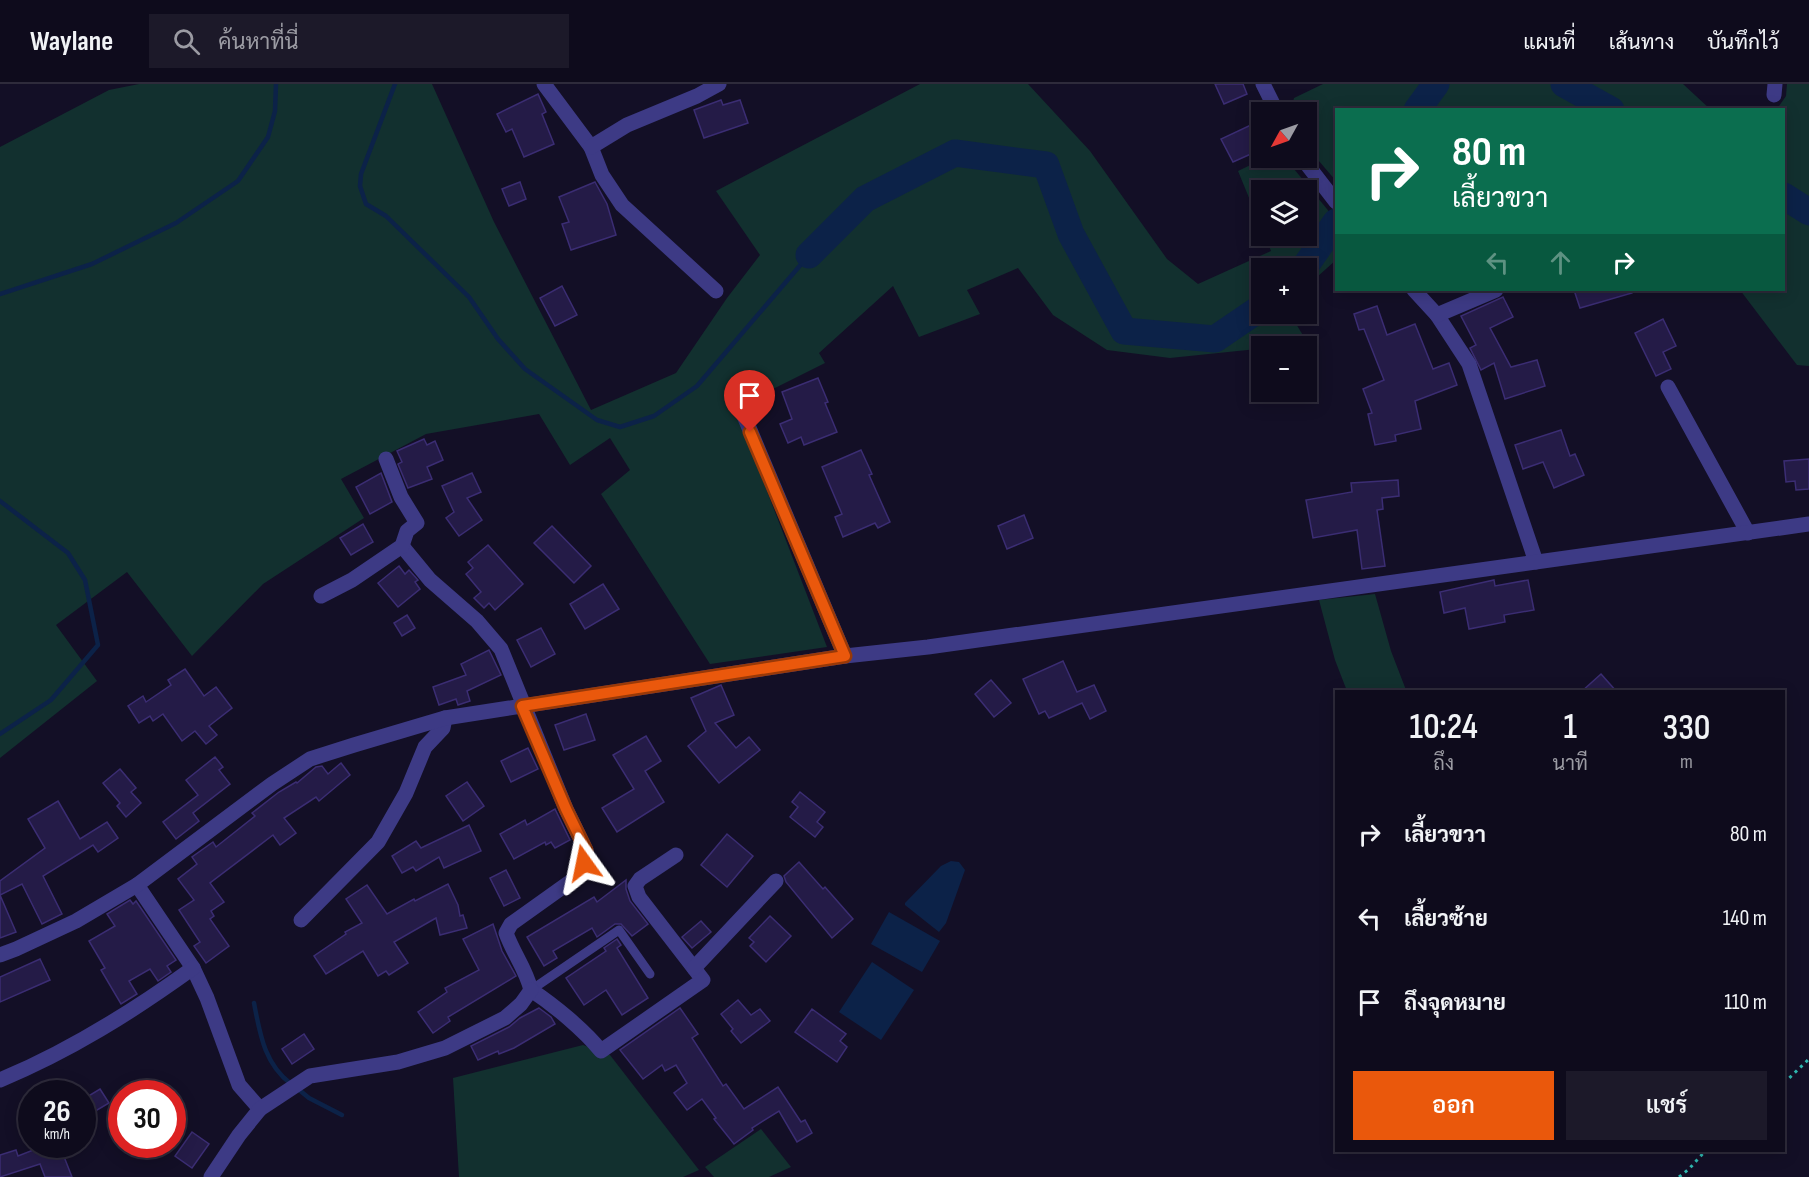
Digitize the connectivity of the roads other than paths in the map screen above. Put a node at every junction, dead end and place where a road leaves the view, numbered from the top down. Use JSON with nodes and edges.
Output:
{"nodes":[{"id":1,"x":544,"y":84,"type":"edge"},
{"id":2,"x":719,"y":84,"type":"edge"},
{"id":3,"x":1263,"y":84,"type":"edge"},
{"id":4,"x":1271,"y":102,"type":"edge"},
{"id":5,"x":591,"y":147,"type":"junction"},
{"id":6,"x":1310,"y":168,"type":"edge"},
{"id":7,"x":1335,"y":201,"type":"edge"},
{"id":8,"x":716,"y":291,"type":"dead end"},
{"id":9,"x":1415,"y":291,"type":"edge"},
{"id":10,"x":1494,"y":291,"type":"edge"},
{"id":11,"x":1437,"y":315,"type":"junction"},
{"id":12,"x":1668,"y":387,"type":"dead end"},
{"id":13,"x":742,"y":411,"type":"dead end"},
{"id":14,"x":386,"y":459,"type":"dead end"},
{"id":15,"x":1809,"y":524,"type":"edge"},
{"id":16,"x":1748,"y":533,"type":"junction"},
{"id":17,"x":402,"y":546,"type":"junction"},
{"id":18,"x":1536,"y":562,"type":"junction"},
{"id":19,"x":321,"y":596,"type":"dead end"},
{"id":20,"x":845,"y":656,"type":"junction"},
{"id":21,"x":522,"y":706,"type":"junction"},
{"id":22,"x":445,"y":718,"type":"junction"},
{"id":23,"x":676,"y":855,"type":"dead end"},
{"id":24,"x":776,"y":881,"type":"dead end"},
{"id":25,"x":137,"y":885,"type":"junction"},
{"id":26,"x":301,"y":920,"type":"dead end"},
{"id":27,"x":0,"y":955,"type":"edge"},
{"id":28,"x":193,"y":968,"type":"junction"},
{"id":29,"x":694,"y":968,"type":"junction"},
{"id":30,"x":650,"y":974,"type":"dead end"},
{"id":31,"x":531,"y":990,"type":"junction"},
{"id":32,"x":0,"y":1080,"type":"edge"},
{"id":33,"x":265,"y":1106,"type":"junction"},
{"id":34,"x":211,"y":1177,"type":"edge"}],
"edges":[{"from":1,"to":5,"type":"street"},
{"from":2,"to":5,"type":"street"},
{"from":3,"to":4,"type":"street"},
{"from":5,"to":8,"type":"street"},
{"from":6,"to":7,"type":"street"},
{"from":9,"to":11,"type":"street"},
{"from":10,"to":11,"type":"street"},
{"from":11,"to":18,"type":"street"},
{"from":12,"to":16,"type":"street"},
{"from":13,"to":20,"type":"street"},
{"from":14,"to":17,"type":"street"},
{"from":15,"to":16,"type":"street"},
{"from":16,"to":18,"type":"street"},
{"from":17,"to":19,"type":"street"},
{"from":17,"to":21,"type":"street"},
{"from":18,"to":20,"type":"street"},
{"from":20,"to":21,"type":"street"},
{"from":21,"to":22,"type":"street"},
{"from":21,"to":31,"type":"street"},
{"from":22,"to":25,"type":"street"},
{"from":22,"to":26,"type":"street"},
{"from":23,"to":29,"type":"street"},
{"from":24,"to":29,"type":"street"},
{"from":25,"to":27,"type":"street"},
{"from":25,"to":28,"type":"street"},
{"from":28,"to":32,"type":"street"},
{"from":28,"to":33,"type":"street"},
{"from":29,"to":31,"type":"street"},
{"from":30,"to":31,"type":"lane"},
{"from":31,"to":33,"type":"street"},
{"from":33,"to":34,"type":"street"}]}
